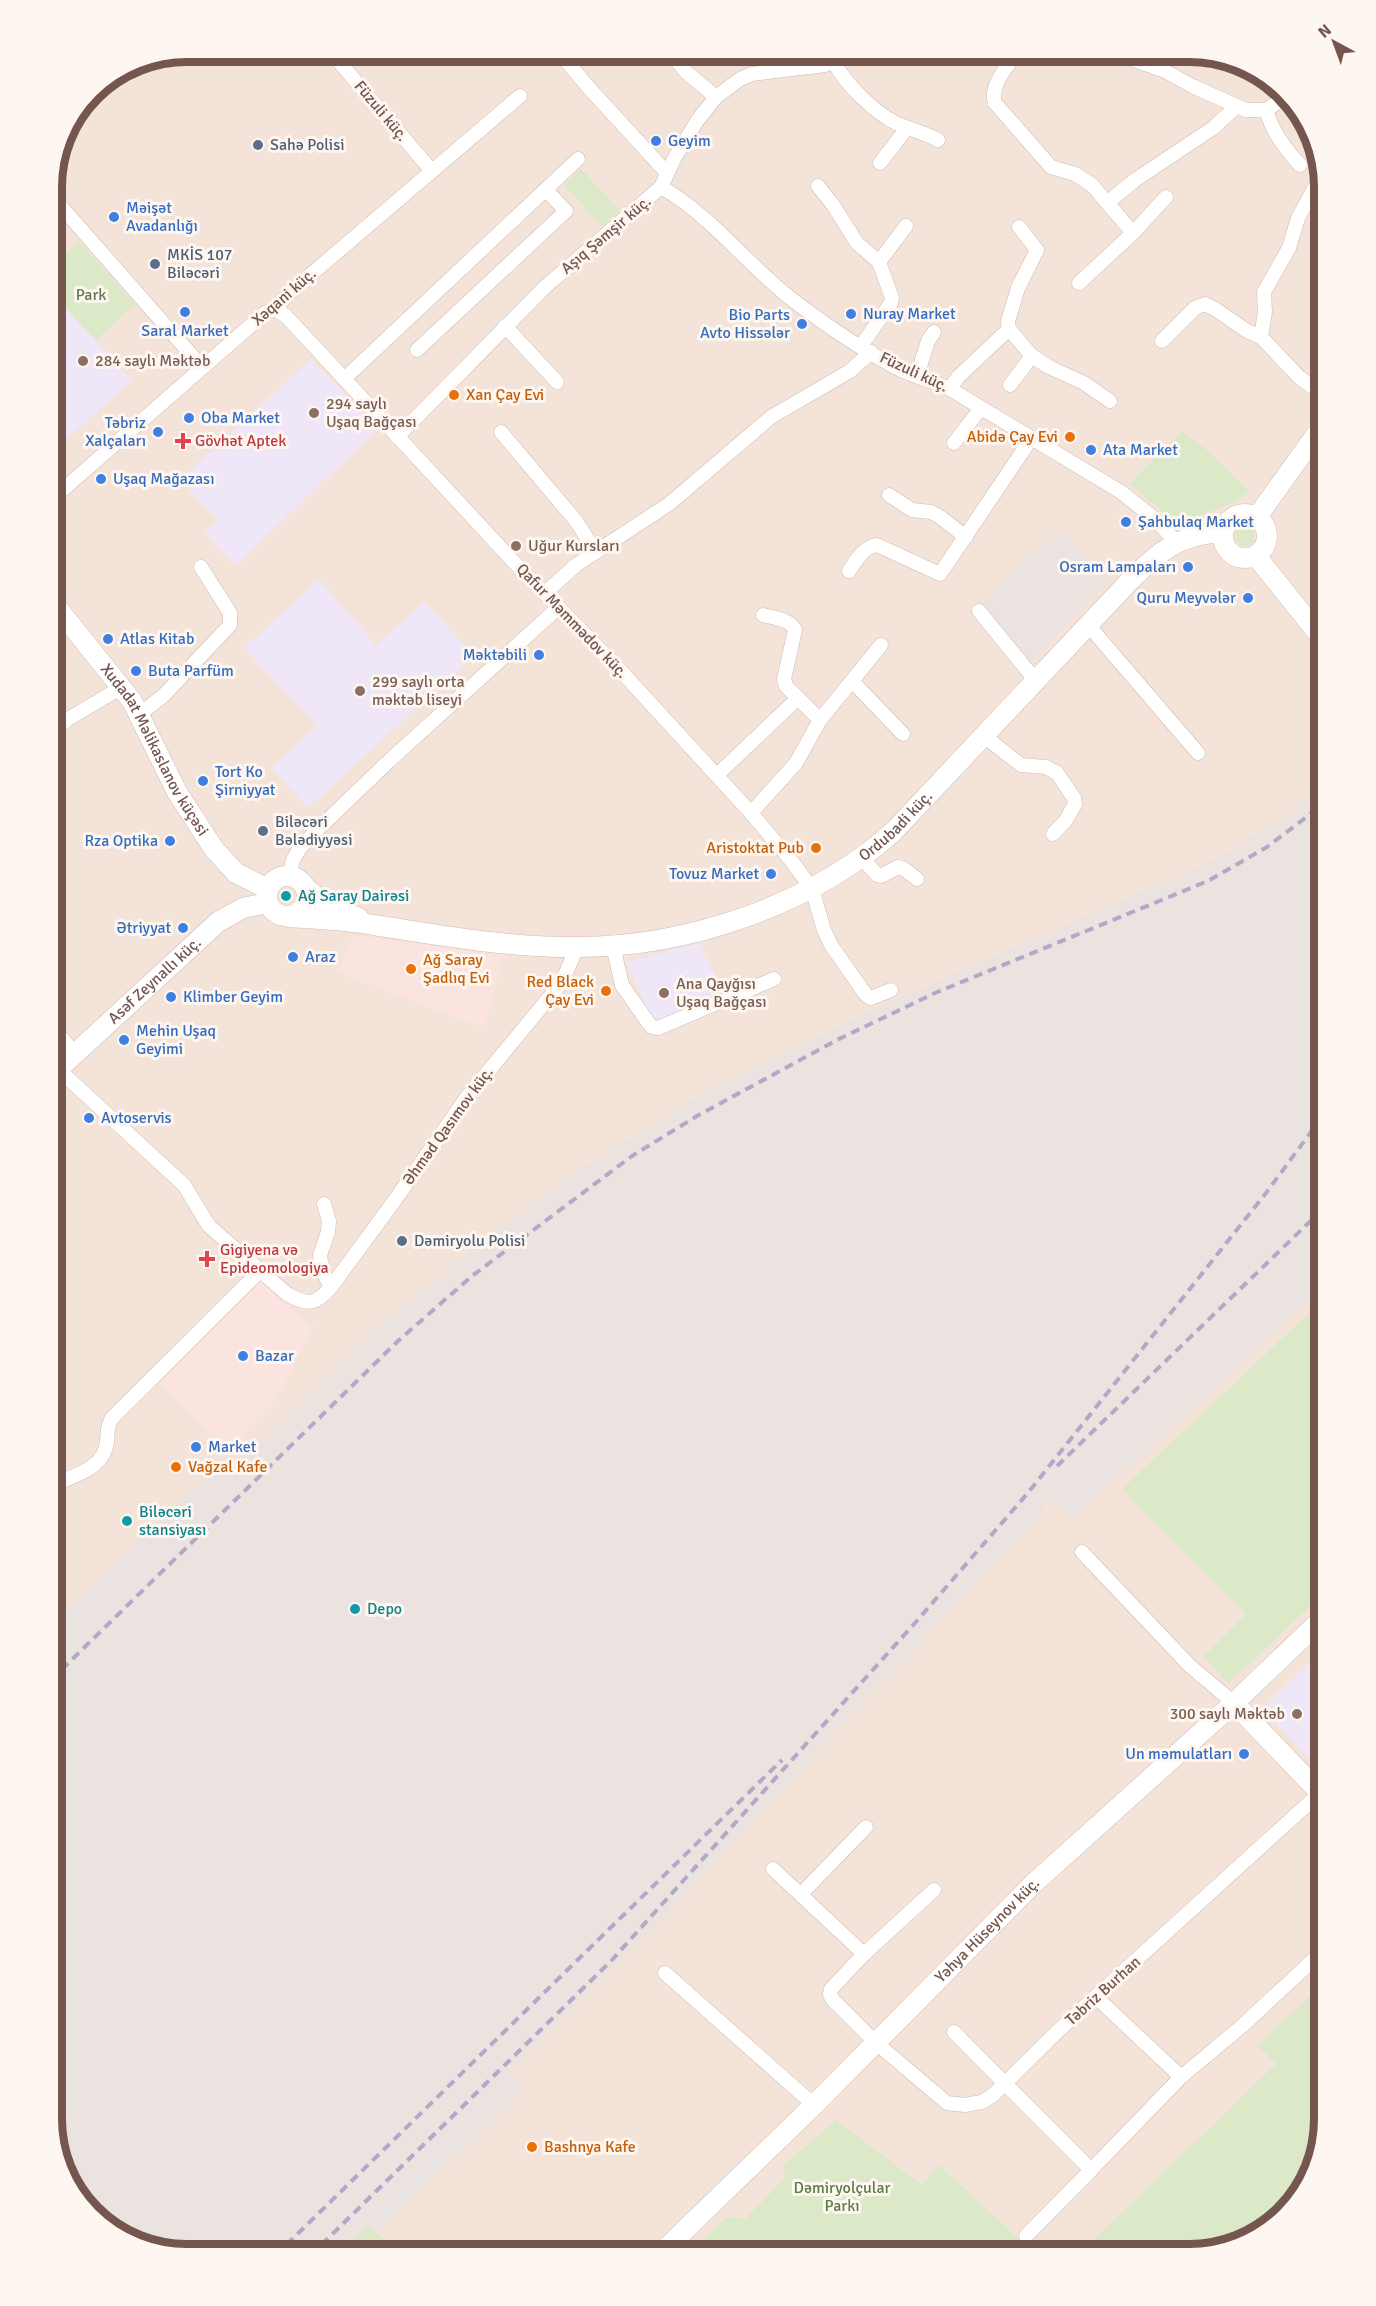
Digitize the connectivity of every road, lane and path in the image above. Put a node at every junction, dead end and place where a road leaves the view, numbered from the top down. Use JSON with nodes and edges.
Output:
{"nodes":[{"id":1,"x":339,"y":62,"type":"edge"},
{"id":2,"x":567,"y":62,"type":"edge"},
{"id":3,"x":678,"y":62,"type":"edge"},
{"id":4,"x":834,"y":62,"type":"joint"},
{"id":5,"x":1011,"y":62,"type":"edge"},
{"id":6,"x":1142,"y":62,"type":"edge"},
{"id":7,"x":520,"y":96,"type":"dead end"},
{"id":8,"x":716,"y":97,"type":"junction"},
{"id":9,"x":1280,"y":101,"type":"edge"},
{"id":10,"x":1236,"y":106,"type":"junction"},
{"id":11,"x":1266,"y":110,"type":"junction"},
{"id":12,"x":907,"y":128,"type":"junction"},
{"id":13,"x":938,"y":140,"type":"dead end"},
{"id":14,"x":579,"y":159,"type":"dead end"},
{"id":15,"x":880,"y":163,"type":"dead end"},
{"id":16,"x":1300,"y":165,"type":"dead end"},
{"id":17,"x":431,"y":170,"type":"junction"},
{"id":18,"x":667,"y":173,"type":"junction"},
{"id":19,"x":818,"y":186,"type":"dead end"},
{"id":20,"x":1314,"y":186,"type":"edge"},
{"id":21,"x":661,"y":187,"type":"junction"},
{"id":22,"x":546,"y":190,"type":"junction"},
{"id":23,"x":1166,"y":197,"type":"dead end"},
{"id":24,"x":1107,"y":203,"type":"junction"},
{"id":25,"x":62,"y":208,"type":"edge"},
{"id":26,"x":906,"y":226,"type":"dead end"},
{"id":27,"x":1019,"y":227,"type":"dead end"},
{"id":28,"x":1133,"y":233,"type":"junction"},
{"id":29,"x":879,"y":262,"type":"junction"},
{"id":30,"x":1079,"y":283,"type":"dead end"},
{"id":31,"x":275,"y":309,"type":"junction"},
{"id":32,"x":505,"y":326,"type":"junction"},
{"id":33,"x":1009,"y":329,"type":"junction"},
{"id":34,"x":934,"y":332,"type":"dead end"},
{"id":35,"x":1262,"y":337,"type":"junction"},
{"id":36,"x":1162,"y":341,"type":"dead end"},
{"id":37,"x":866,"y":349,"type":"junction"},
{"id":38,"x":417,"y":350,"type":"dead end"},
{"id":39,"x":1032,"y":356,"type":"junction"},
{"id":40,"x":202,"y":367,"type":"junction"},
{"id":41,"x":916,"y":376,"type":"junction"},
{"id":42,"x":344,"y":379,"type":"junction"},
{"id":43,"x":557,"y":382,"type":"dead end"},
{"id":44,"x":1010,"y":385,"type":"dead end"},
{"id":45,"x":950,"y":388,"type":"junction"},
{"id":46,"x":1314,"y":388,"type":"edge"},
{"id":47,"x":1110,"y":401,"type":"dead end"},
{"id":48,"x":981,"y":408,"type":"junction"},
{"id":49,"x":501,"y":432,"type":"dead end"},
{"id":50,"x":398,"y":437,"type":"junction"},
{"id":51,"x":1314,"y":438,"type":"edge"},
{"id":52,"x":1031,"y":439,"type":"junction"},
{"id":53,"x":954,"y":443,"type":"dead end"},
{"id":54,"x":62,"y":490,"type":"edge"},
{"id":55,"x":889,"y":495,"type":"dead end"},
{"id":56,"x":1257,"y":518,"type":"junction"},
{"id":57,"x":1223,"y":533,"type":"junction"},
{"id":58,"x":966,"y":537,"type":"junction"},
{"id":59,"x":1176,"y":542,"type":"junction"},
{"id":60,"x":596,"y":552,"type":"junction"},
{"id":61,"x":1256,"y":556,"type":"junction"},
{"id":62,"x":201,"y":567,"type":"dead end"},
{"id":63,"x":849,"y":571,"type":"dead end"},
{"id":64,"x":546,"y":593,"type":"junction"},
{"id":65,"x":560,"y":607,"type":"junction"},
{"id":66,"x":979,"y":611,"type":"dead end"},
{"id":67,"x":62,"y":613,"type":"edge"},
{"id":68,"x":763,"y":615,"type":"dead end"},
{"id":69,"x":1089,"y":626,"type":"junction"},
{"id":70,"x":1314,"y":628,"type":"edge"},
{"id":71,"x":880,"y":645,"type":"dead end"},
{"id":72,"x":852,"y":681,"type":"junction"},
{"id":73,"x":1036,"y":681,"type":"junction"},
{"id":74,"x":122,"y":687,"type":"junction"},
{"id":75,"x":798,"y":698,"type":"junction"},
{"id":76,"x":140,"y":714,"type":"junction"},
{"id":77,"x":820,"y":720,"type":"junction"},
{"id":78,"x":62,"y":724,"type":"edge"},
{"id":79,"x":903,"y":734,"type":"dead end"},
{"id":80,"x":984,"y":736,"type":"junction"},
{"id":81,"x":1198,"y":753,"type":"dead end"},
{"id":82,"x":717,"y":774,"type":"junction"},
{"id":83,"x":751,"y":813,"type":"junction"},
{"id":84,"x":1053,"y":834,"type":"dead end"},
{"id":85,"x":862,"y":858,"type":"junction"},
{"id":86,"x":917,"y":879,"type":"dead end"},
{"id":87,"x":297,"y":881,"type":"junction"},
{"id":88,"x":812,"y":889,"type":"junction"},
{"id":89,"x":268,"y":896,"type":"junction"},
{"id":90,"x":288,"y":917,"type":"junction"},
{"id":91,"x":372,"y":924,"type":"junction"},
{"id":92,"x":613,"y":946,"type":"junction"},
{"id":93,"x":577,"y":948,"type":"junction"},
{"id":94,"x":774,"y":978,"type":"dead end"},
{"id":95,"x":891,"y":990,"type":"dead end"},
{"id":96,"x":62,"y":1038,"type":"edge"},
{"id":97,"x":75,"y":1054,"type":"junction"},
{"id":98,"x":62,"y":1066,"type":"edge"},
{"id":99,"x":62,"y":1078,"type":"edge"},
{"id":100,"x":324,"y":1204,"type":"dead end"},
{"id":101,"x":260,"y":1270,"type":"junction"},
{"id":102,"x":331,"y":1287,"type":"junction"},
{"id":103,"x":62,"y":1481,"type":"edge"},
{"id":104,"x":1082,"y":1552,"type":"dead end"},
{"id":105,"x":1314,"y":1627,"type":"edge"},
{"id":106,"x":1234,"y":1703,"type":"junction"},
{"id":107,"x":1314,"y":1786,"type":"edge"},
{"id":108,"x":1314,"y":1803,"type":"edge"},
{"id":109,"x":866,"y":1827,"type":"dead end"},
{"id":110,"x":773,"y":1869,"type":"dead end"},
{"id":111,"x":934,"y":1890,"type":"dead end"},
{"id":112,"x":801,"y":1894,"type":"junction"},
{"id":113,"x":864,"y":1954,"type":"junction"},
{"id":114,"x":1314,"y":1959,"type":"edge"},
{"id":115,"x":665,"y":1973,"type":"dead end"},
{"id":116,"x":1096,"y":1997,"type":"junction"},
{"id":117,"x":954,"y":2032,"type":"dead end"},
{"id":118,"x":875,"y":2042,"type":"junction"},
{"id":119,"x":1181,"y":2077,"type":"junction"},
{"id":120,"x":1006,"y":2084,"type":"junction"},
{"id":121,"x":814,"y":2105,"type":"junction"},
{"id":122,"x":1091,"y":2170,"type":"junction"},
{"id":123,"x":1026,"y":2236,"type":"dead end"},
{"id":124,"x":670,"y":2244,"type":"edge"}],
"edges":[{"from":1,"to":17,"type":"street","name":"Füzuli küç."},
{"from":2,"to":18,"type":"street"},
{"from":3,"to":8,"type":"street"},
{"from":4,"to":8,"type":"street","name":"Aşıq Şəmşir küç."},
{"from":4,"to":12,"type":"street"},
{"from":5,"to":24,"type":"street"},
{"from":6,"to":10,"type":"street"},
{"from":7,"to":17,"type":"street","name":"Xəqani küç."},
{"from":8,"to":18,"type":"street","name":"Aşıq Şəmşir küç."},
{"from":9,"to":11,"type":"street"},
{"from":10,"to":11,"type":"street"},
{"from":10,"to":24,"type":"street"},
{"from":11,"to":16,"type":"street"},
{"from":12,"to":13,"type":"street"},
{"from":12,"to":15,"type":"street"},
{"from":14,"to":22,"type":"street"},
{"from":17,"to":31,"type":"street","name":"Xəqani küç."},
{"from":18,"to":21,"type":"street","name":"Aşıq Şəmşir küç."},
{"from":19,"to":29,"type":"street"},
{"from":20,"to":35,"type":"street"},
{"from":21,"to":32,"type":"street","name":"Aşıq Şəmşir küç."},
{"from":21,"to":37,"type":"street","name":"Füzuli küç."},
{"from":22,"to":38,"type":"street"},
{"from":22,"to":42,"type":"street"},
{"from":23,"to":28,"type":"street"},
{"from":24,"to":28,"type":"street"},
{"from":25,"to":40,"type":"street"},
{"from":26,"to":29,"type":"street"},
{"from":27,"to":33,"type":"street"},
{"from":28,"to":30,"type":"street"},
{"from":29,"to":37,"type":"street"},
{"from":31,"to":40,"type":"street","name":"Xəqani küç."},
{"from":31,"to":42,"type":"street","name":"Qafur Məmmədov küç."},
{"from":32,"to":43,"type":"street"},
{"from":32,"to":50,"type":"street","name":"Aşıq Şəmşir küç."},
{"from":33,"to":39,"type":"street"},
{"from":33,"to":45,"type":"street"},
{"from":34,"to":41,"type":"street"},
{"from":35,"to":36,"type":"street"},
{"from":35,"to":46,"type":"street"},
{"from":37,"to":41,"type":"street","name":"Füzuli küç."},
{"from":37,"to":60,"type":"street"},
{"from":39,"to":44,"type":"street"},
{"from":39,"to":47,"type":"street"},
{"from":40,"to":54,"type":"street","name":"Xəqani küç."},
{"from":41,"to":45,"type":"street","name":"Füzuli küç."},
{"from":42,"to":50,"type":"street","name":"Qafur Məmmədov küç."},
{"from":45,"to":48,"type":"street","name":"Füzuli küç."},
{"from":48,"to":52,"type":"street","name":"Füzuli küç."},
{"from":48,"to":53,"type":"street"},
{"from":49,"to":60,"type":"street"},
{"from":50,"to":64,"type":"street","name":"Qafur Məmmədov küç."},
{"from":51,"to":56,"type":"main road"},
{"from":52,"to":58,"type":"street"},
{"from":52,"to":59,"type":"street","name":"Füzuli küç."},
{"from":55,"to":58,"type":"street"},
{"from":56,"to":57,"type":"main road"},
{"from":56,"to":61,"type":"main road"},
{"from":57,"to":59,"type":"main road","name":"Ordubadi küç."},
{"from":57,"to":61,"type":"main road"},
{"from":58,"to":63,"type":"street"},
{"from":59,"to":69,"type":"main road","name":"Ordubadi küç."},
{"from":60,"to":64,"type":"street"},
{"from":61,"to":70,"type":"main road"},
{"from":62,"to":76,"type":"street"},
{"from":64,"to":65,"type":"street","name":"Qafur Məmmədov küç."},
{"from":65,"to":82,"type":"street","name":"Qafur Məmmədov küç."},
{"from":65,"to":87,"type":"street"},
{"from":66,"to":73,"type":"street"},
{"from":67,"to":74,"type":"main road","name":"Xudadat Məlikaslanov küçəsi"},
{"from":68,"to":75,"type":"street"},
{"from":69,"to":73,"type":"main road","name":"Ordubadi küç."},
{"from":69,"to":81,"type":"street"},
{"from":71,"to":72,"type":"street"},
{"from":72,"to":77,"type":"street"},
{"from":72,"to":79,"type":"street"},
{"from":73,"to":80,"type":"main road","name":"Ordubadi küç."},
{"from":74,"to":76,"type":"main road","name":"Xudadat Məlikaslanov küçəsi"},
{"from":74,"to":78,"type":"street"},
{"from":75,"to":77,"type":"street"},
{"from":75,"to":82,"type":"street"},
{"from":76,"to":89,"type":"main road","name":"Xudadat Məlikaslanov küçəsi"},
{"from":77,"to":83,"type":"street"},
{"from":80,"to":84,"type":"street"},
{"from":80,"to":85,"type":"main road","name":"Ordubadi küç."},
{"from":82,"to":83,"type":"street","name":"Qafur Məmmədov küç."},
{"from":83,"to":88,"type":"street","name":"Qafur Məmmədov küç."},
{"from":85,"to":86,"type":"street"},
{"from":85,"to":88,"type":"main road","name":"Ordubadi küç."},
{"from":87,"to":89,"type":"main road"},
{"from":87,"to":90,"type":"main road"},
{"from":87,"to":91,"type":"main road"},
{"from":88,"to":92,"type":"main road","name":"Ordubadi küç."},
{"from":88,"to":95,"type":"street","name":"Qafur Məmmədov küç."},
{"from":89,"to":90,"type":"main road"},
{"from":89,"to":97,"type":"main road","name":"Asəf Zeynallı küç."},
{"from":90,"to":91,"type":"main road"},
{"from":91,"to":93,"type":"main road","name":"Ordubadi küç."},
{"from":92,"to":93,"type":"main road","name":"Ordubadi küç."},
{"from":92,"to":94,"type":"street"},
{"from":93,"to":102,"type":"street","name":"Əhməd Qasımov küç."},
{"from":96,"to":97,"type":"street"},
{"from":97,"to":98,"type":"main road","name":"Asəf Zeynallı küç."},
{"from":99,"to":101,"type":"street"},
{"from":100,"to":102,"type":"street"},
{"from":101,"to":102,"type":"street","name":"Əhməd Qasımov küç."},
{"from":101,"to":103,"type":"street"},
{"from":104,"to":106,"type":"street"},
{"from":105,"to":106,"type":"main road","name":"Yəhya Hüseynov küç."},
{"from":106,"to":107,"type":"main road"},
{"from":106,"to":118,"type":"main road","name":"Yəhya Hüseynov küç."},
{"from":108,"to":116,"type":"street","name":"Təbriz Burhan"},
{"from":109,"to":112,"type":"street"},
{"from":110,"to":112,"type":"street"},
{"from":111,"to":113,"type":"street"},
{"from":112,"to":113,"type":"street"},
{"from":113,"to":118,"type":"street","name":"Təbriz Burhan"},
{"from":114,"to":119,"type":"street"},
{"from":115,"to":121,"type":"street"},
{"from":116,"to":119,"type":"street"},
{"from":116,"to":120,"type":"street","name":"Təbriz Burhan"},
{"from":117,"to":120,"type":"street"},
{"from":118,"to":120,"type":"street","name":"Təbriz Burhan"},
{"from":118,"to":121,"type":"main road","name":"Yəhya Hüseynov küç."},
{"from":119,"to":122,"type":"street"},
{"from":120,"to":122,"type":"street"},
{"from":121,"to":124,"type":"main road","name":"Yəhya Hüseynov küç."},
{"from":122,"to":123,"type":"street"}]}
